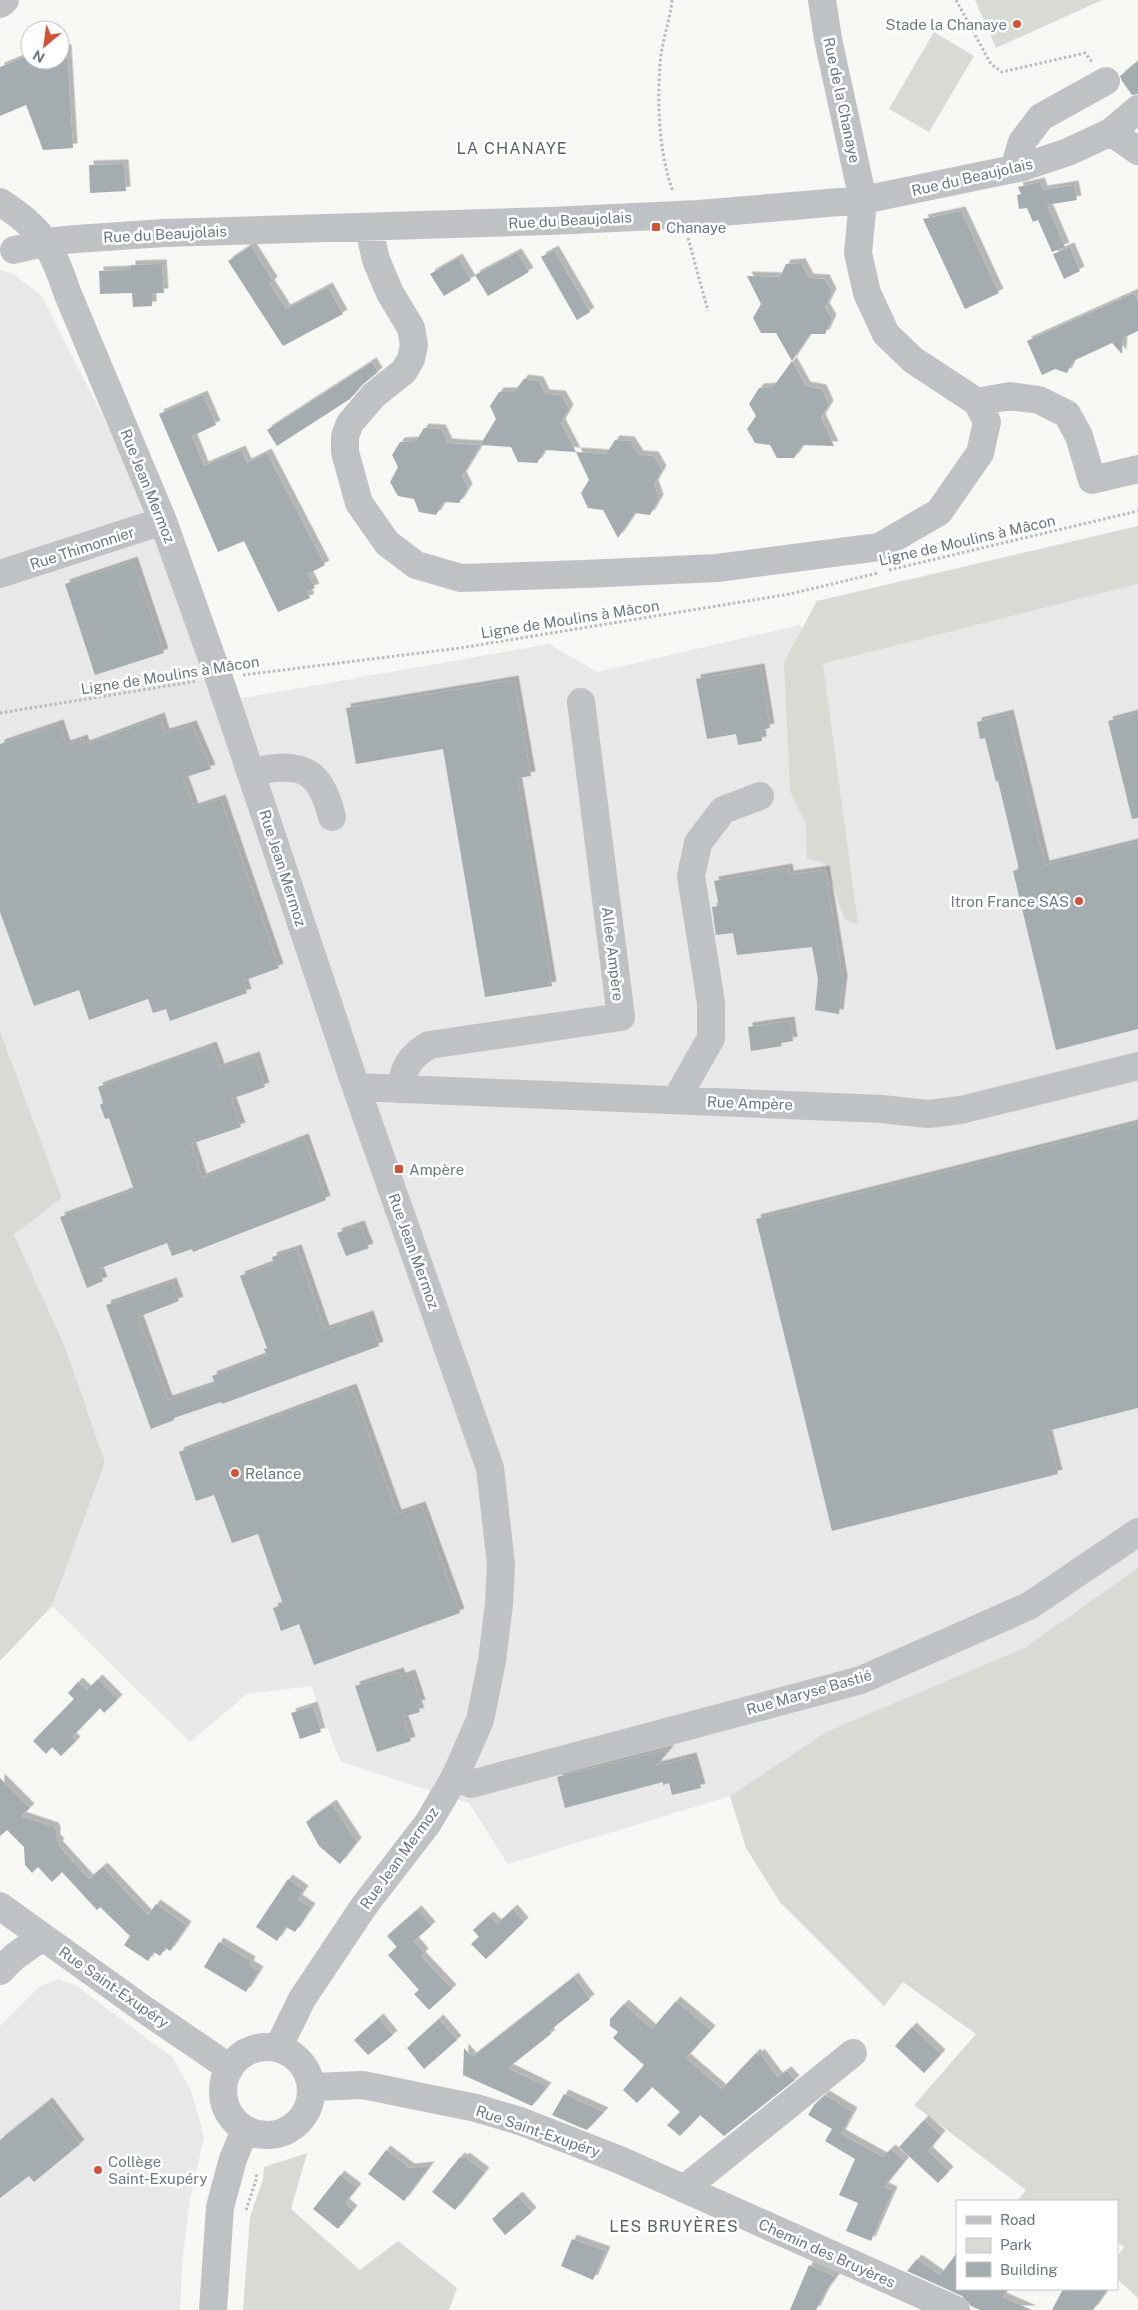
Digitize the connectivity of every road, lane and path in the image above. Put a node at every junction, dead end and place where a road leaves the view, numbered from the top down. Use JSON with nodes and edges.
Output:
{"nodes":[{"id":1,"x":5,"y":0,"type":"edge"},
{"id":2,"x":672,"y":0,"type":"edge"},
{"id":3,"x":822,"y":0,"type":"edge"},
{"id":4,"x":956,"y":0,"type":"edge"},
{"id":5,"x":0,"y":4,"type":"edge"},
{"id":6,"x":1106,"y":81,"type":"joint"},
{"id":7,"x":1138,"y":109,"type":"edge"},
{"id":8,"x":1111,"y":132,"type":"junction"},
{"id":9,"x":1138,"y":151,"type":"edge"},
{"id":10,"x":1014,"y":169,"type":"junction"},
{"id":11,"x":863,"y":200,"type":"junction"},
{"id":12,"x":0,"y":202,"type":"edge"},
{"id":13,"x":682,"y":215,"type":"junction"},
{"id":14,"x":369,"y":228,"type":"junction"},
{"id":15,"x":47,"y":242,"type":"junction"},
{"id":16,"x":7,"y":247,"type":"edge"},
{"id":17,"x":67,"y":292,"type":"junction"},
{"id":18,"x":708,"y":311,"type":"dead end"},
{"id":19,"x":977,"y":402,"type":"junction"},
{"id":20,"x":1138,"y":469,"type":"edge"},
{"id":21,"x":1138,"y":510,"type":"edge"},
{"id":22,"x":163,"y":522,"type":"junction"},
{"id":23,"x":0,"y":574,"type":"edge"},
{"id":24,"x":219,"y":678,"type":"junction"},
{"id":25,"x":582,"y":702,"type":"dead end"},
{"id":26,"x":0,"y":713,"type":"edge"},
{"id":27,"x":250,"y":772,"type":"junction"},
{"id":28,"x":760,"y":796,"type":"dead end"},
{"id":29,"x":332,"y":816,"type":"dead end"},
{"id":30,"x":1138,"y":1066,"type":"edge"},
{"id":31,"x":356,"y":1087,"type":"junction"},
{"id":32,"x":400,"y":1089,"type":"junction"},
{"id":33,"x":676,"y":1100,"type":"junction"},
{"id":34,"x":1138,"y":1532,"type":"edge"},
{"id":35,"x":455,"y":1777,"type":"junction"},
{"id":36,"x":0,"y":1906,"type":"edge"},
{"id":37,"x":42,"y":1937,"type":"junction"},
{"id":38,"x":0,"y":1971,"type":"edge"},
{"id":39,"x":278,"y":2048,"type":"junction"},
{"id":40,"x":853,"y":2053,"type":"dead end"},
{"id":41,"x":230,"y":2068,"type":"junction"},
{"id":42,"x":312,"y":2087,"type":"junction"},
{"id":43,"x":245,"y":2130,"type":"junction"},
{"id":44,"x":677,"y":2186,"type":"junction"},
{"id":45,"x":219,"y":2217,"type":"junction"},
{"id":46,"x":195,"y":2310,"type":"edge"},
{"id":47,"x":213,"y":2310,"type":"edge"},
{"id":48,"x":956,"y":2310,"type":"edge"}],
"edges":[{"from":1,"to":5,"type":"street"},
{"from":2,"to":13,"type":"path"},
{"from":3,"to":11,"type":"street","name":"Rue de la Chanaye"},
{"from":4,"to":6,"type":"path"},
{"from":6,"to":10,"type":"street"},
{"from":7,"to":8,"type":"street","name":"Rue du Beaujolais"},
{"from":8,"to":9,"type":"street"},
{"from":8,"to":10,"type":"street","name":"Rue du Beaujolais"},
{"from":10,"to":11,"type":"street","name":"Rue du Beaujolais"},
{"from":11,"to":13,"type":"street","name":"Rue du Beaujolais"},
{"from":11,"to":19,"type":"street","name":"Rue de la Chanaye"},
{"from":12,"to":15,"type":"street","name":"Rue Jean Mermoz"},
{"from":13,"to":14,"type":"street","name":"Rue du Beaujolais"},
{"from":13,"to":18,"type":"path"},
{"from":14,"to":15,"type":"street","name":"Rue du Beaujolais"},
{"from":14,"to":19,"type":"street"},
{"from":15,"to":16,"type":"street","name":"Rue du Beaujolais"},
{"from":15,"to":17,"type":"street","name":"Rue Jean Mermoz"},
{"from":16,"to":17,"type":"street","name":"Rue Jean Mermoz"},
{"from":17,"to":22,"type":"street","name":"Rue Jean Mermoz"},
{"from":19,"to":20,"type":"street"},
{"from":21,"to":24,"type":"path","name":"Ligne de Moulins à Mâcon"},
{"from":22,"to":23,"type":"street","name":"Rue Thimonnier"},
{"from":22,"to":24,"type":"street","name":"Rue Jean Mermoz"},
{"from":24,"to":26,"type":"path","name":"Ligne de Moulins à Mâcon"},
{"from":24,"to":27,"type":"street","name":"Rue Jean Mermoz"},
{"from":25,"to":32,"type":"street","name":"Allée Ampère"},
{"from":27,"to":29,"type":"street"},
{"from":27,"to":31,"type":"street","name":"Rue Jean Mermoz"},
{"from":28,"to":33,"type":"street"},
{"from":30,"to":33,"type":"street","name":"Rue Ampère"},
{"from":31,"to":32,"type":"street","name":"Rue Ampère"},
{"from":31,"to":35,"type":"street","name":"Rue Jean Mermoz"},
{"from":32,"to":33,"type":"street","name":"Rue Ampère"},
{"from":34,"to":35,"type":"street","name":"Rue Maryse Bastié"},
{"from":35,"to":39,"type":"street","name":"Rue Jean Mermoz"},
{"from":36,"to":37,"type":"street","name":"Rue Saint-Exupéry"},
{"from":37,"to":38,"type":"street"},
{"from":37,"to":41,"type":"street","name":"Rue Saint-Exupéry"},
{"from":39,"to":41,"type":"street"},
{"from":39,"to":42,"type":"street"},
{"from":40,"to":44,"type":"street"},
{"from":41,"to":43,"type":"street"},
{"from":42,"to":43,"type":"street"},
{"from":42,"to":44,"type":"street","name":"Rue Saint-Exupéry"},
{"from":43,"to":45,"type":"street"},
{"from":44,"to":48,"type":"street","name":"Chemin des Bruyères"},
{"from":45,"to":46,"type":"street"},
{"from":45,"to":47,"type":"street"}]}
